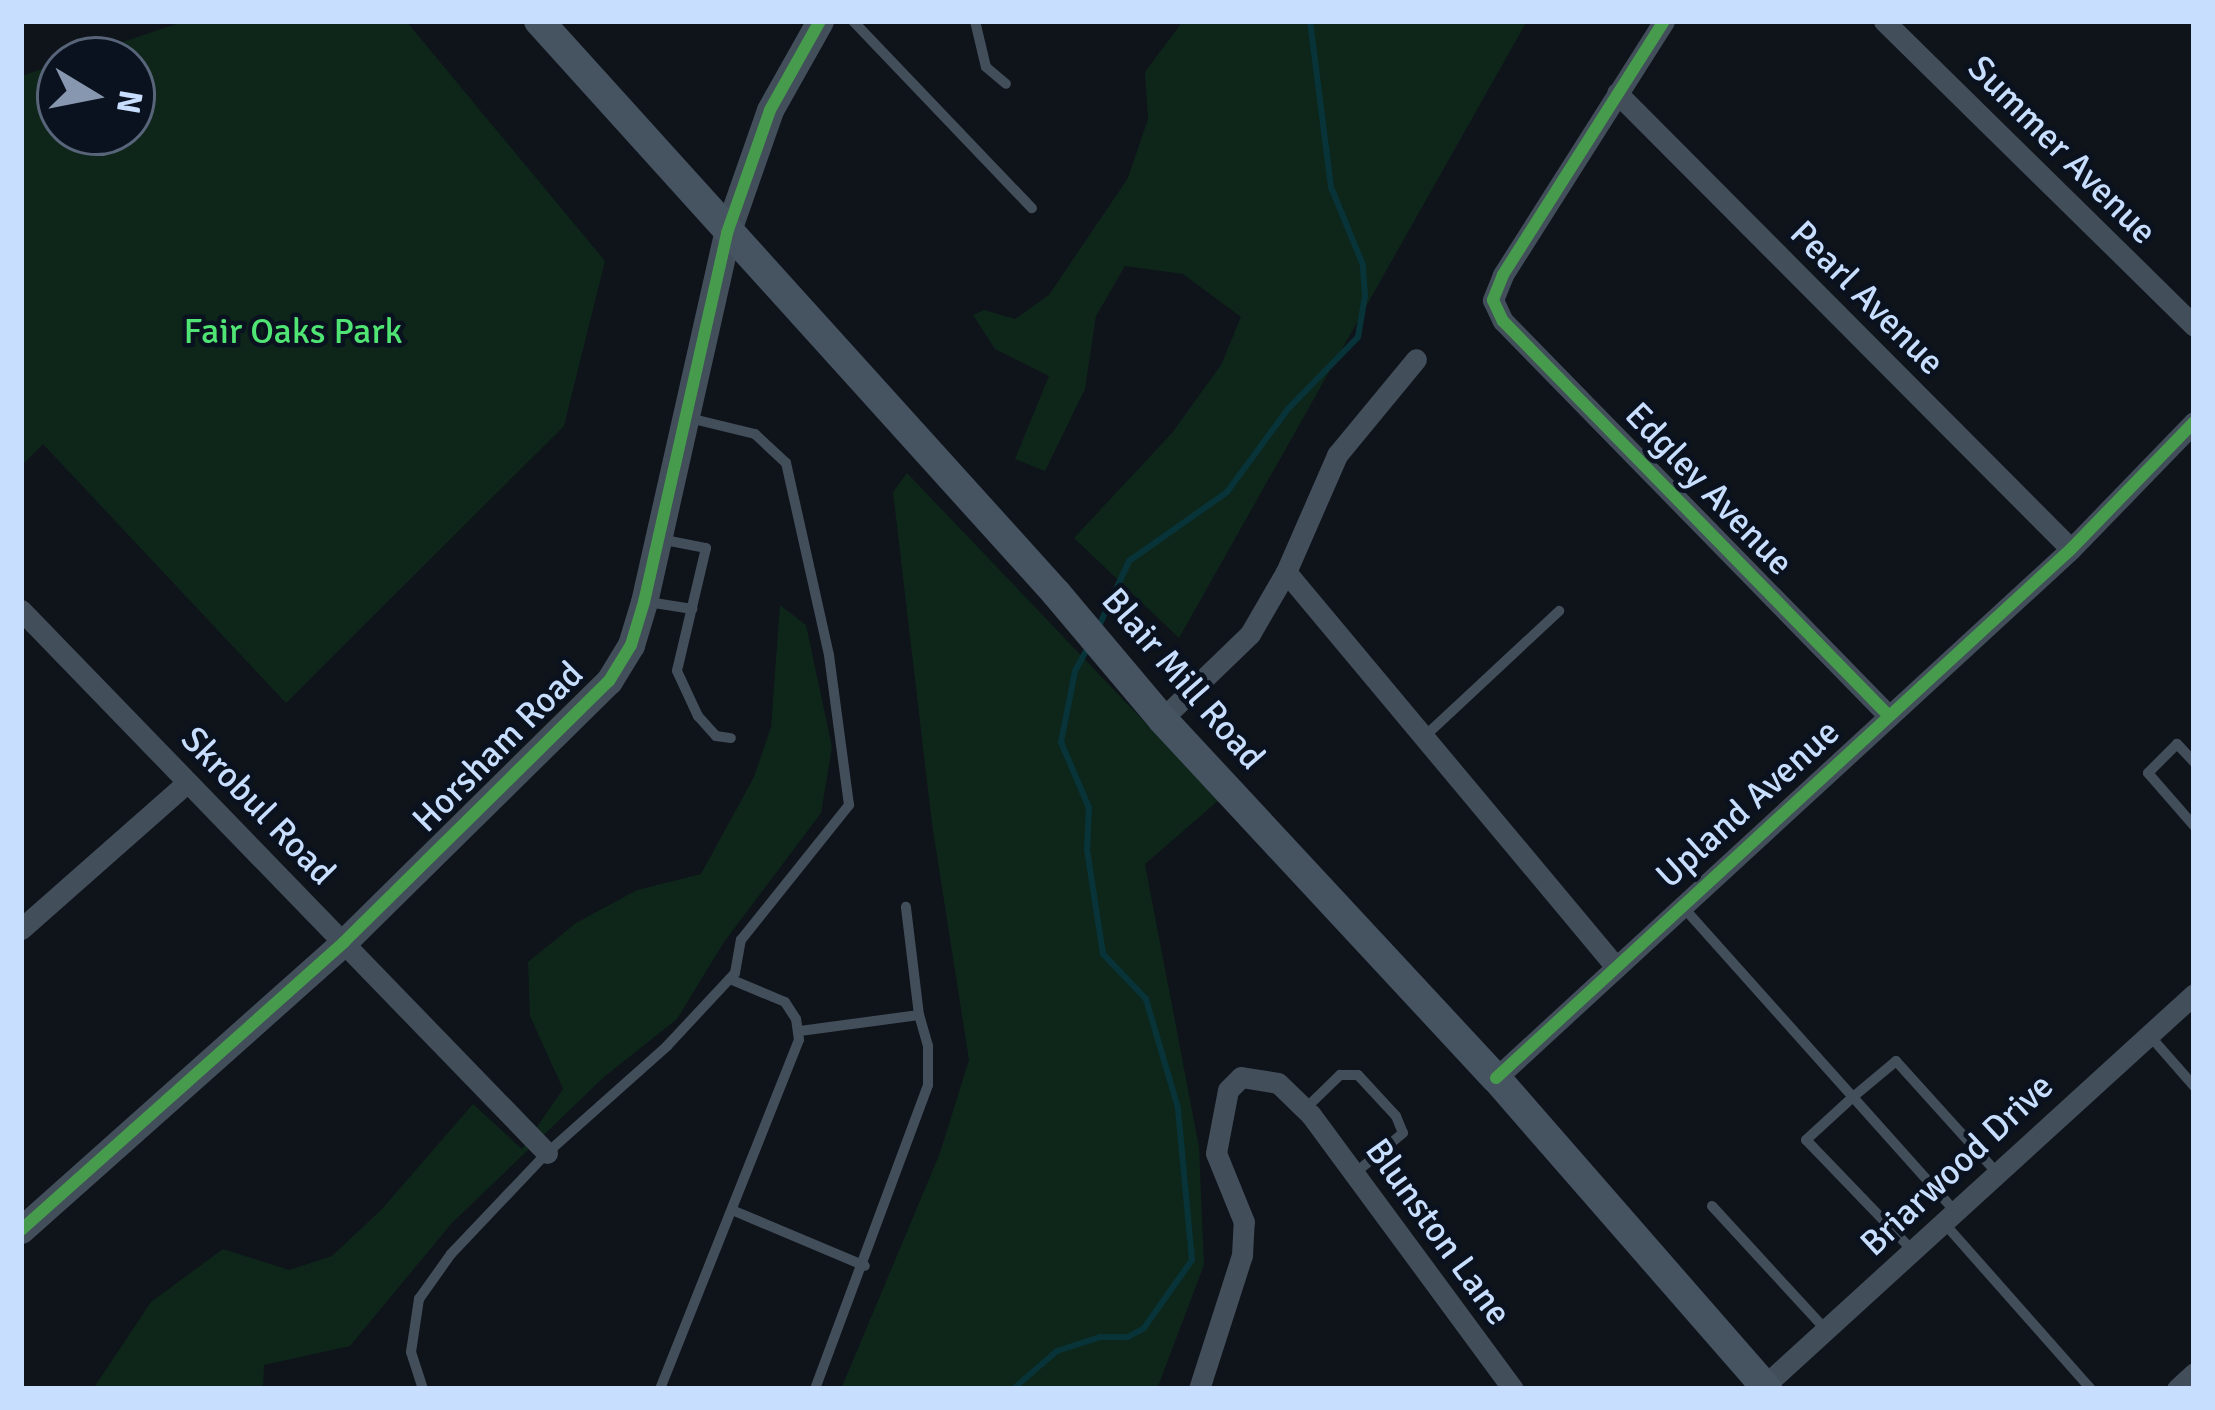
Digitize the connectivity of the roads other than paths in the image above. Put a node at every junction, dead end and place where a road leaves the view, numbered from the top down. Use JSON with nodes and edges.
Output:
{"nodes":[{"id":1,"x":539,"y":21,"type":"edge"},
{"id":2,"x":820,"y":21,"type":"edge"},
{"id":3,"x":853,"y":21,"type":"edge"},
{"id":4,"x":975,"y":21,"type":"edge"},
{"id":5,"x":1664,"y":21,"type":"edge"},
{"id":6,"x":1884,"y":21,"type":"edge"},
{"id":7,"x":1006,"y":84,"type":"dead end"},
{"id":8,"x":1617,"y":93,"type":"junction"},
{"id":9,"x":1032,"y":208,"type":"dead end"},
{"id":10,"x":727,"y":233,"type":"junction"},
{"id":11,"x":2194,"y":326,"type":"edge"},
{"id":12,"x":1416,"y":359,"type":"dead end"},
{"id":13,"x":686,"y":417,"type":"junction"},
{"id":14,"x":2194,"y":422,"type":"edge"},
{"id":15,"x":660,"y":539,"type":"junction"},
{"id":16,"x":2071,"y":549,"type":"junction"},
{"id":17,"x":1286,"y":572,"type":"junction"},
{"id":18,"x":644,"y":602,"type":"junction"},
{"id":19,"x":692,"y":609,"type":"junction"},
{"id":20,"x":1559,"y":611,"type":"dead end"},
{"id":21,"x":23,"y":615,"type":"edge"},
{"id":22,"x":1889,"y":716,"type":"junction"},
{"id":23,"x":1162,"y":719,"type":"junction"},
{"id":24,"x":1424,"y":737,"type":"junction"},
{"id":25,"x":730,"y":738,"type":"dead end"},
{"id":26,"x":2194,"y":762,"type":"edge"},
{"id":27,"x":188,"y":782,"type":"junction"},
{"id":28,"x":2194,"y":826,"type":"edge"},
{"id":29,"x":1681,"y":905,"type":"junction"},
{"id":30,"x":906,"y":907,"type":"dead end"},
{"id":31,"x":21,"y":929,"type":"edge"},
{"id":32,"x":344,"y":942,"type":"junction"},
{"id":33,"x":1616,"y":967,"type":"junction"},
{"id":34,"x":730,"y":979,"type":"junction"},
{"id":35,"x":2194,"y":994,"type":"edge"},
{"id":36,"x":919,"y":1015,"type":"junction"},
{"id":37,"x":800,"y":1031,"type":"junction"},
{"id":38,"x":2147,"y":1034,"type":"junction"},
{"id":39,"x":1496,"y":1078,"type":"junction"},
{"id":40,"x":2194,"y":1087,"type":"edge"},
{"id":41,"x":1853,"y":1097,"type":"junction"},
{"id":42,"x":1308,"y":1112,"type":"junction"},
{"id":43,"x":548,"y":1153,"type":"junction"},
{"id":44,"x":1354,"y":1174,"type":"junction"},
{"id":45,"x":1998,"y":1174,"type":"junction"},
{"id":46,"x":1712,"y":1206,"type":"dead end"},
{"id":47,"x":732,"y":1210,"type":"junction"},
{"id":48,"x":1950,"y":1217,"type":"junction"},
{"id":49,"x":21,"y":1230,"type":"edge"},
{"id":50,"x":1913,"y":1251,"type":"junction"},
{"id":51,"x":865,"y":1266,"type":"junction"},
{"id":52,"x":1826,"y":1330,"type":"junction"},
{"id":53,"x":2194,"y":1373,"type":"edge"},
{"id":54,"x":1766,"y":1387,"type":"edge"},
{"id":55,"x":423,"y":1389,"type":"edge"},
{"id":56,"x":660,"y":1389,"type":"edge"},
{"id":57,"x":815,"y":1389,"type":"edge"},
{"id":58,"x":1199,"y":1389,"type":"edge"},
{"id":59,"x":1513,"y":1389,"type":"edge"},
{"id":60,"x":2091,"y":1389,"type":"edge"},
{"id":61,"x":2176,"y":1389,"type":"edge"}],
"edges":[{"from":1,"to":10,"type":"main road","name":"Blair Mill Road"},
{"from":2,"to":10,"type":"street","name":"Horsham Road"},
{"from":3,"to":9,"type":"lane"},
{"from":4,"to":7,"type":"lane"},
{"from":5,"to":8,"type":"street"},
{"from":6,"to":11,"type":"street","name":"Summer Avenue"},
{"from":8,"to":16,"type":"street","name":"Pearl Avenue"},
{"from":8,"to":22,"type":"street","name":"Edgley Avenue"},
{"from":10,"to":13,"type":"street","name":"Horsham Road"},
{"from":10,"to":23,"type":"main road","name":"Blair Mill Road"},
{"from":12,"to":17,"type":"street"},
{"from":13,"to":15,"type":"street","name":"Horsham Road"},
{"from":13,"to":34,"type":"lane"},
{"from":14,"to":16,"type":"street","name":"Upland Avenue"},
{"from":15,"to":18,"type":"street","name":"Horsham Road"},
{"from":15,"to":19,"type":"lane"},
{"from":16,"to":22,"type":"street","name":"Upland Avenue"},
{"from":17,"to":23,"type":"street"},
{"from":17,"to":24,"type":"street"},
{"from":18,"to":19,"type":"lane"},
{"from":18,"to":32,"type":"street","name":"Horsham Road"},
{"from":19,"to":25,"type":"lane"},
{"from":20,"to":24,"type":"lane"},
{"from":21,"to":27,"type":"street","name":"Skrobul Road"},
{"from":22,"to":29,"type":"street","name":"Upland Avenue"},
{"from":23,"to":39,"type":"main road","name":"Blair Mill Road"},
{"from":24,"to":33,"type":"street"},
{"from":26,"to":28,"type":"lane"},
{"from":27,"to":31,"type":"street"},
{"from":27,"to":32,"type":"street","name":"Skrobul Road"},
{"from":29,"to":33,"type":"street","name":"Upland Avenue"},
{"from":29,"to":41,"type":"lane"},
{"from":30,"to":36,"type":"lane"},
{"from":32,"to":43,"type":"street","name":"Skrobul Road"},
{"from":32,"to":49,"type":"street","name":"Horsham Road"},
{"from":33,"to":39,"type":"street","name":"Upland Avenue"},
{"from":34,"to":37,"type":"lane"},
{"from":34,"to":43,"type":"lane"},
{"from":35,"to":38,"type":"street","name":"Briarwood Drive"},
{"from":36,"to":37,"type":"lane"},
{"from":36,"to":51,"type":"lane"},
{"from":37,"to":47,"type":"lane"},
{"from":38,"to":40,"type":"lane"},
{"from":38,"to":45,"type":"street","name":"Briarwood Drive"},
{"from":39,"to":54,"type":"main road","name":"Blair Mill Road"},
{"from":41,"to":45,"type":"lane"},
{"from":41,"to":48,"type":"lane"},
{"from":41,"to":50,"type":"lane"},
{"from":42,"to":44,"type":"street","name":"Blunston Lane"},
{"from":42,"to":44,"type":"lane"},
{"from":42,"to":58,"type":"street"},
{"from":43,"to":55,"type":"lane"},
{"from":44,"to":59,"type":"street","name":"Blunston Lane"},
{"from":45,"to":48,"type":"street","name":"Briarwood Drive"},
{"from":46,"to":52,"type":"lane"},
{"from":47,"to":51,"type":"lane"},
{"from":47,"to":56,"type":"lane"},
{"from":48,"to":50,"type":"street","name":"Briarwood Drive"},
{"from":48,"to":60,"type":"lane"},
{"from":50,"to":52,"type":"street","name":"Briarwood Drive"},
{"from":51,"to":57,"type":"lane"},
{"from":52,"to":54,"type":"street","name":"Briarwood Drive"},
{"from":53,"to":61,"type":"street"}]}
